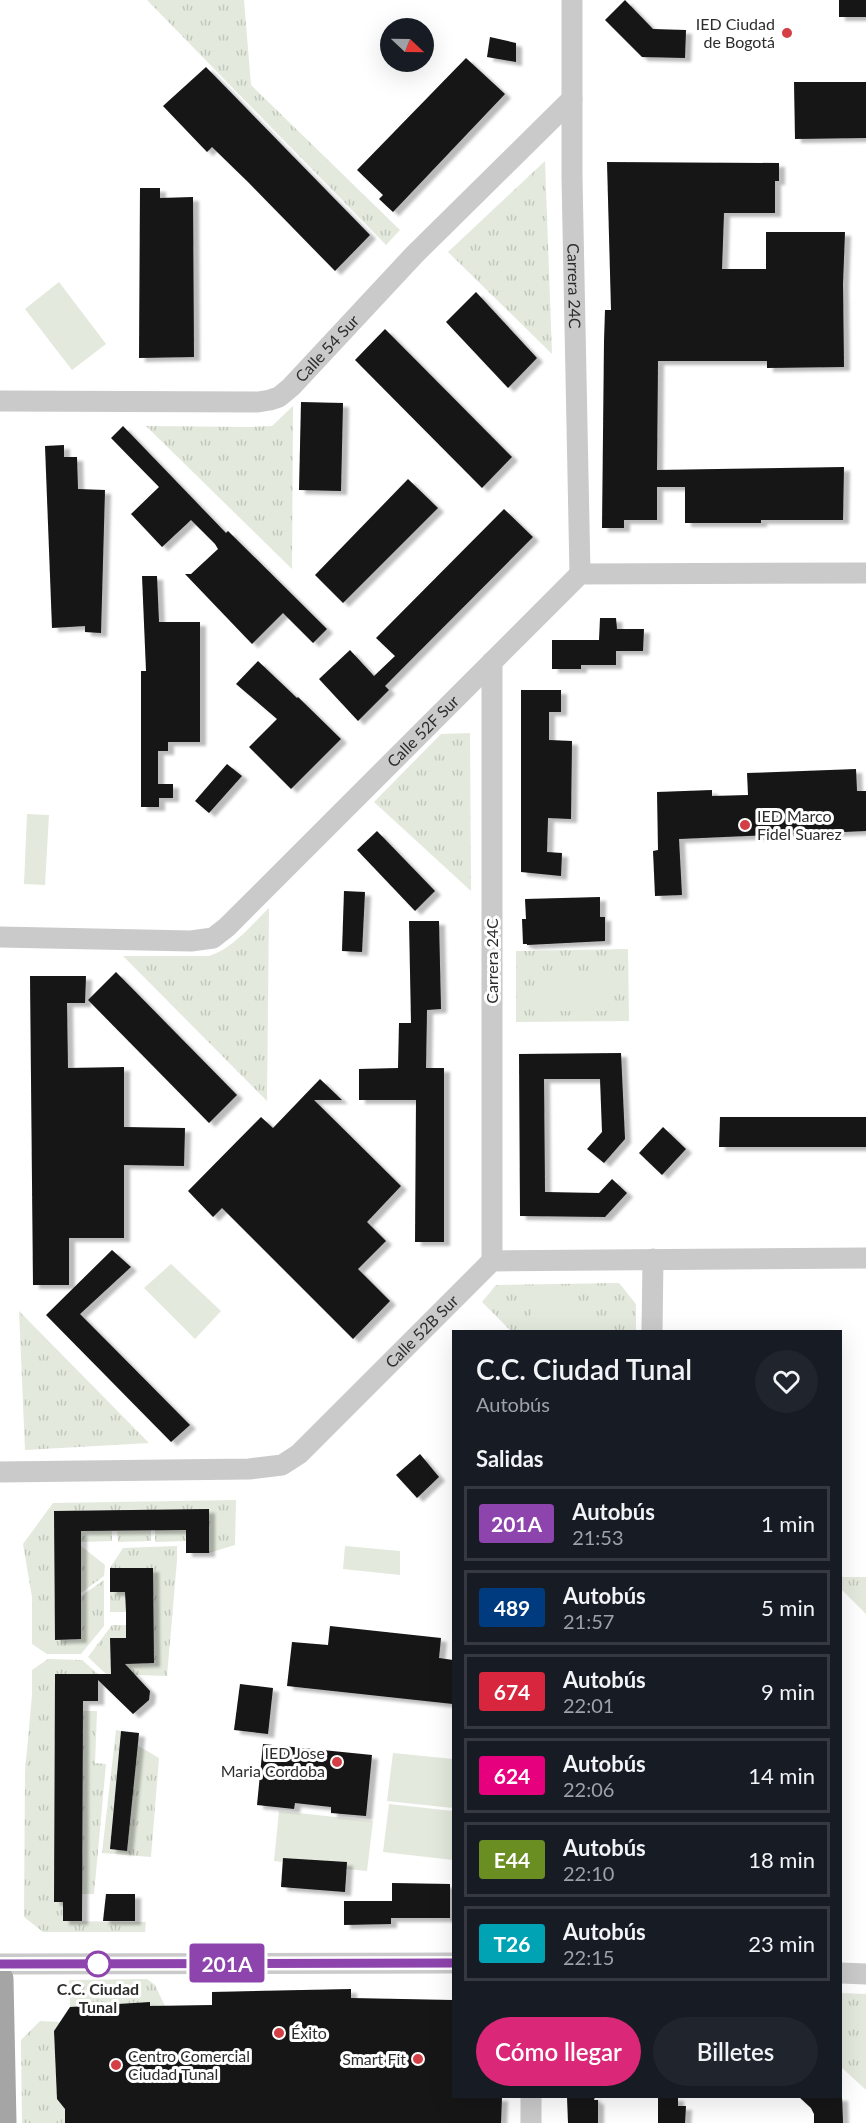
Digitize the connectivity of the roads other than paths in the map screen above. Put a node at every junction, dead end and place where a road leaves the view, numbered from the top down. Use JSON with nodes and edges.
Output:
{"nodes":[{"id":1,"x":572,"y":0,"type":"edge"},
{"id":2,"x":572,"y":99,"type":"junction"},
{"id":3,"x":0,"y":401,"type":"edge"},
{"id":4,"x":866,"y":573,"type":"edge"},
{"id":5,"x":580,"y":574,"type":"junction"},
{"id":6,"x":492,"y":662,"type":"junction"},
{"id":7,"x":0,"y":937,"type":"edge"},
{"id":8,"x":866,"y":1258,"type":"edge"},
{"id":9,"x":653,"y":1259,"type":"junction"},
{"id":10,"x":492,"y":1261,"type":"junction"},
{"id":11,"x":652,"y":1330,"type":"edge"},
{"id":12,"x":0,"y":1472,"type":"edge"},
{"id":13,"x":452,"y":1963,"type":"edge"},
{"id":14,"x":0,"y":1964,"type":"edge"},
{"id":15,"x":842,"y":1973,"type":"edge"},
{"id":16,"x":866,"y":1974,"type":"edge"},
{"id":17,"x":0,"y":1978,"type":"edge"},
{"id":18,"x":531,"y":2098,"type":"edge"},
{"id":19,"x":3,"y":2123,"type":"edge"},
{"id":20,"x":531,"y":2123,"type":"edge"}],
"edges":[{"from":1,"to":2,"type":"street","name":"Carrera 24C"},
{"from":2,"to":3,"type":"street","name":"Calle 54 Sur"},
{"from":2,"to":5,"type":"street","name":"Carrera 24C"},
{"from":4,"to":5,"type":"street"},
{"from":5,"to":6,"type":"street","name":"Calle 52F Sur"},
{"from":6,"to":7,"type":"street","name":"Calle 52F Sur"},
{"from":6,"to":10,"type":"street","name":"Carrera 24C"},
{"from":8,"to":9,"type":"street"},
{"from":9,"to":10,"type":"street"},
{"from":9,"to":11,"type":"street"},
{"from":10,"to":12,"type":"street","name":"Calle 52B Sur"},
{"from":13,"to":14,"type":"street"},
{"from":15,"to":16,"type":"street"},
{"from":17,"to":19,"type":"main road"},
{"from":18,"to":20,"type":"street"}]}
